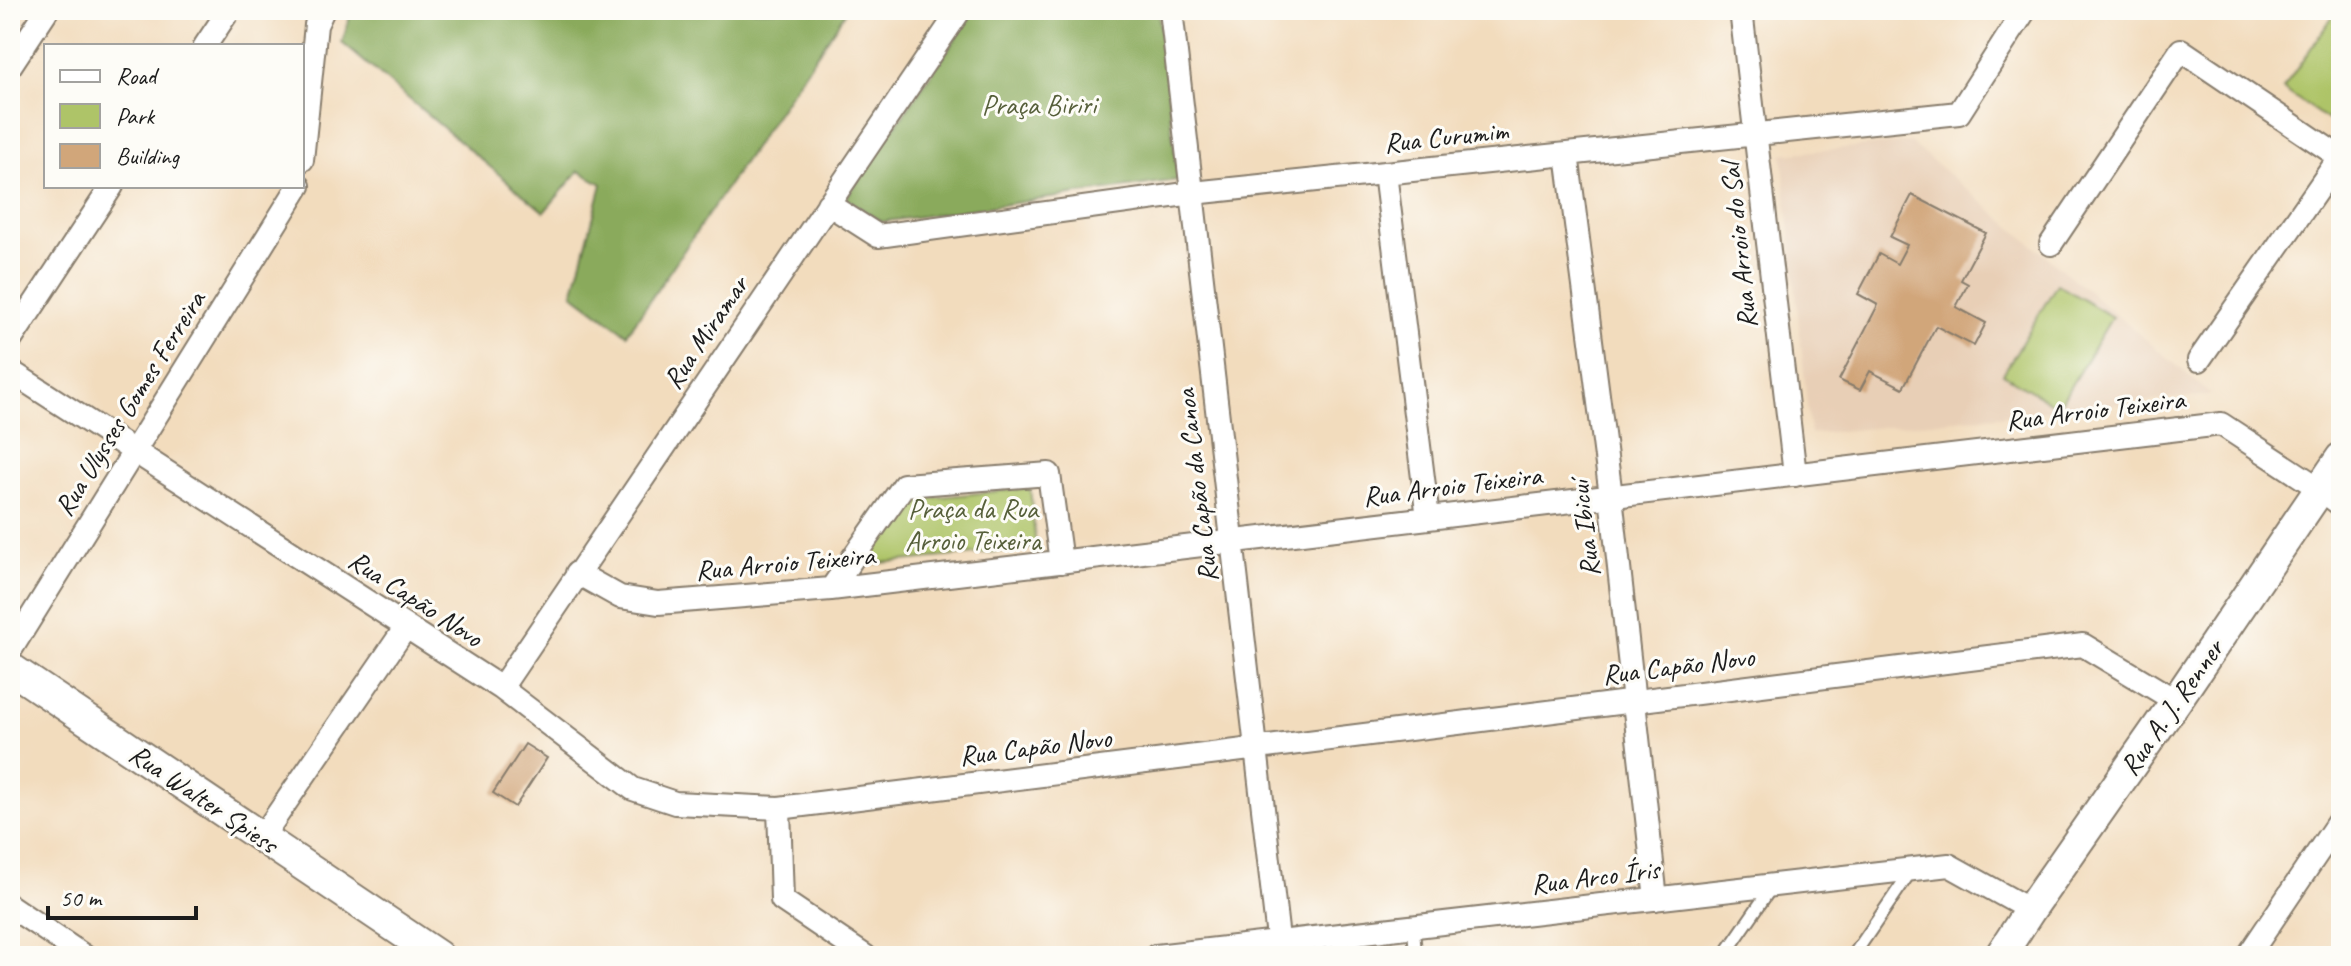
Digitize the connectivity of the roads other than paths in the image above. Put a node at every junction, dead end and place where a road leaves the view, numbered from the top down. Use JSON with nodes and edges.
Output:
{"nodes":[{"id":1,"x":47,"y":10,"type":"edge"},
{"id":2,"x":229,"y":10,"type":"edge"},
{"id":3,"x":323,"y":10,"type":"edge"},
{"id":4,"x":960,"y":10,"type":"edge"},
{"id":5,"x":1171,"y":10,"type":"edge"},
{"id":6,"x":1741,"y":10,"type":"edge"},
{"id":7,"x":2025,"y":10,"type":"edge"},
{"id":8,"x":206,"y":44,"type":"edge"},
{"id":9,"x":10,"y":66,"type":"edge"},
{"id":10,"x":1756,"y":134,"type":"junction"},
{"id":11,"x":304,"y":141,"type":"edge"},
{"id":12,"x":1567,"y":154,"type":"junction"},
{"id":13,"x":2340,"y":158,"type":"edge"},
{"id":14,"x":1385,"y":173,"type":"junction"},
{"id":15,"x":111,"y":188,"type":"edge"},
{"id":16,"x":298,"y":188,"type":"edge"},
{"id":17,"x":1193,"y":193,"type":"junction"},
{"id":18,"x":828,"y":204,"type":"junction"},
{"id":19,"x":2051,"y":244,"type":"dead end"},
{"id":20,"x":10,"y":341,"type":"edge"},
{"id":21,"x":2199,"y":360,"type":"dead end"},
{"id":22,"x":10,"y":371,"type":"edge"},
{"id":23,"x":134,"y":453,"type":"junction"},
{"id":24,"x":2341,"y":458,"type":"edge"},
{"id":25,"x":1795,"y":475,"type":"junction"},
{"id":26,"x":1611,"y":496,"type":"junction"},
{"id":27,"x":2331,"y":497,"type":"edge"},
{"id":28,"x":1428,"y":518,"type":"junction"},
{"id":29,"x":1232,"y":541,"type":"junction"},
{"id":30,"x":1061,"y":562,"type":"junction"},
{"id":31,"x":577,"y":573,"type":"junction"},
{"id":32,"x":831,"y":589,"type":"junction"},
{"id":33,"x":406,"y":627,"type":"junction"},
{"id":34,"x":10,"y":651,"type":"edge"},
{"id":35,"x":10,"y":668,"type":"edge"},
{"id":36,"x":501,"y":688,"type":"junction"},
{"id":37,"x":1634,"y":701,"type":"junction"},
{"id":38,"x":2176,"y":701,"type":"junction"},
{"id":39,"x":1256,"y":748,"type":"junction"},
{"id":40,"x":779,"y":808,"type":"junction"},
{"id":41,"x":2341,"y":818,"type":"edge"},
{"id":42,"x":262,"y":837,"type":"junction"},
{"id":43,"x":1912,"y":869,"type":"junction"},
{"id":44,"x":1773,"y":885,"type":"junction"},
{"id":45,"x":1656,"y":899,"type":"junction"},
{"id":46,"x":10,"y":906,"type":"edge"},
{"id":47,"x":2030,"y":910,"type":"junction"},
{"id":48,"x":1413,"y":927,"type":"junction"},
{"id":49,"x":1280,"y":949,"type":"edge"},
{"id":50,"x":84,"y":956,"type":"edge"},
{"id":51,"x":438,"y":956,"type":"edge"},
{"id":52,"x":865,"y":956,"type":"edge"},
{"id":53,"x":1156,"y":956,"type":"edge"},
{"id":54,"x":1416,"y":956,"type":"edge"},
{"id":55,"x":1724,"y":956,"type":"edge"},
{"id":56,"x":1853,"y":956,"type":"edge"},
{"id":57,"x":2000,"y":956,"type":"edge"},
{"id":58,"x":2248,"y":956,"type":"edge"}],
"edges":[{"from":1,"to":9,"type":"street"},
{"from":2,"to":8,"type":"street"},
{"from":3,"to":11,"type":"street"},
{"from":4,"to":18,"type":"street","name":"Rua Miramar"},
{"from":5,"to":17,"type":"street","name":"Rua Capão da Canoa"},
{"from":6,"to":10,"type":"street","name":"Rua Arroio do Sal"},
{"from":7,"to":10,"type":"street","name":"Rua Curumim"},
{"from":10,"to":12,"type":"street","name":"Rua Curumim"},
{"from":10,"to":25,"type":"street","name":"Rua Arroio do Sal"},
{"from":12,"to":14,"type":"street","name":"Rua Curumim"},
{"from":12,"to":26,"type":"street","name":"Rua Ibicuí"},
{"from":13,"to":19,"type":"street"},
{"from":13,"to":21,"type":"street"},
{"from":14,"to":17,"type":"street","name":"Rua Curumim"},
{"from":14,"to":28,"type":"street"},
{"from":15,"to":20,"type":"street"},
{"from":16,"to":23,"type":"street","name":"Rua Ulysses Gomes Ferreira"},
{"from":17,"to":18,"type":"street","name":"Rua Curumim"},
{"from":17,"to":29,"type":"street","name":"Rua Capão da Canoa"},
{"from":18,"to":31,"type":"street","name":"Rua Miramar"},
{"from":22,"to":23,"type":"street","name":"Rua Capão Novo"},
{"from":23,"to":33,"type":"street","name":"Rua Capão Novo"},
{"from":23,"to":34,"type":"street","name":"Rua Ulysses Gomes Ferreira"},
{"from":24,"to":27,"type":"street","name":"Rua A. J. Renner"},
{"from":25,"to":26,"type":"street","name":"Rua Arroio Teixeira"},
{"from":25,"to":27,"type":"street","name":"Rua Arroio Teixeira"},
{"from":26,"to":28,"type":"street","name":"Rua Arroio Teixeira"},
{"from":26,"to":37,"type":"street","name":"Rua Ibicuí"},
{"from":27,"to":38,"type":"street","name":"Rua A. J. Renner"},
{"from":28,"to":29,"type":"street","name":"Rua Arroio Teixeira"},
{"from":29,"to":30,"type":"street","name":"Rua Arroio Teixeira"},
{"from":29,"to":39,"type":"street","name":"Rua Capão da Canoa"},
{"from":30,"to":32,"type":"street","name":"Rua Arroio Teixeira"},
{"from":30,"to":32,"type":"street"},
{"from":31,"to":32,"type":"street","name":"Rua Arroio Teixeira"},
{"from":31,"to":36,"type":"street","name":"Rua Miramar"},
{"from":33,"to":36,"type":"street","name":"Rua Capão Novo"},
{"from":33,"to":42,"type":"street"},
{"from":35,"to":42,"type":"street","name":"Rua Walter Spiess"},
{"from":36,"to":40,"type":"street","name":"Rua Capão Novo"},
{"from":37,"to":38,"type":"street","name":"Rua Capão Novo"},
{"from":37,"to":39,"type":"street","name":"Rua Capão Novo"},
{"from":37,"to":45,"type":"street","name":"Rua Ibicuí"},
{"from":38,"to":47,"type":"street","name":"Rua A. J. Renner"},
{"from":39,"to":40,"type":"street","name":"Rua Capão Novo"},
{"from":39,"to":49,"type":"street","name":"Rua Capão da Canoa"},
{"from":40,"to":52,"type":"street"},
{"from":41,"to":58,"type":"street"},
{"from":42,"to":51,"type":"street","name":"Rua Walter Spiess"},
{"from":43,"to":44,"type":"street","name":"Rua Arco Íris"},
{"from":43,"to":47,"type":"street","name":"Rua Arco Íris"},
{"from":43,"to":56,"type":"lane"},
{"from":44,"to":45,"type":"street","name":"Rua Arco Íris"},
{"from":44,"to":55,"type":"lane"},
{"from":45,"to":48,"type":"street","name":"Rua Arco Íris"},
{"from":46,"to":50,"type":"street"},
{"from":47,"to":57,"type":"street","name":"Rua A. J. Renner"},
{"from":48,"to":49,"type":"street","name":"Rua Arco Íris"},
{"from":48,"to":54,"type":"lane"},
{"from":49,"to":53,"type":"street","name":"Rua Arco Íris"}]}
